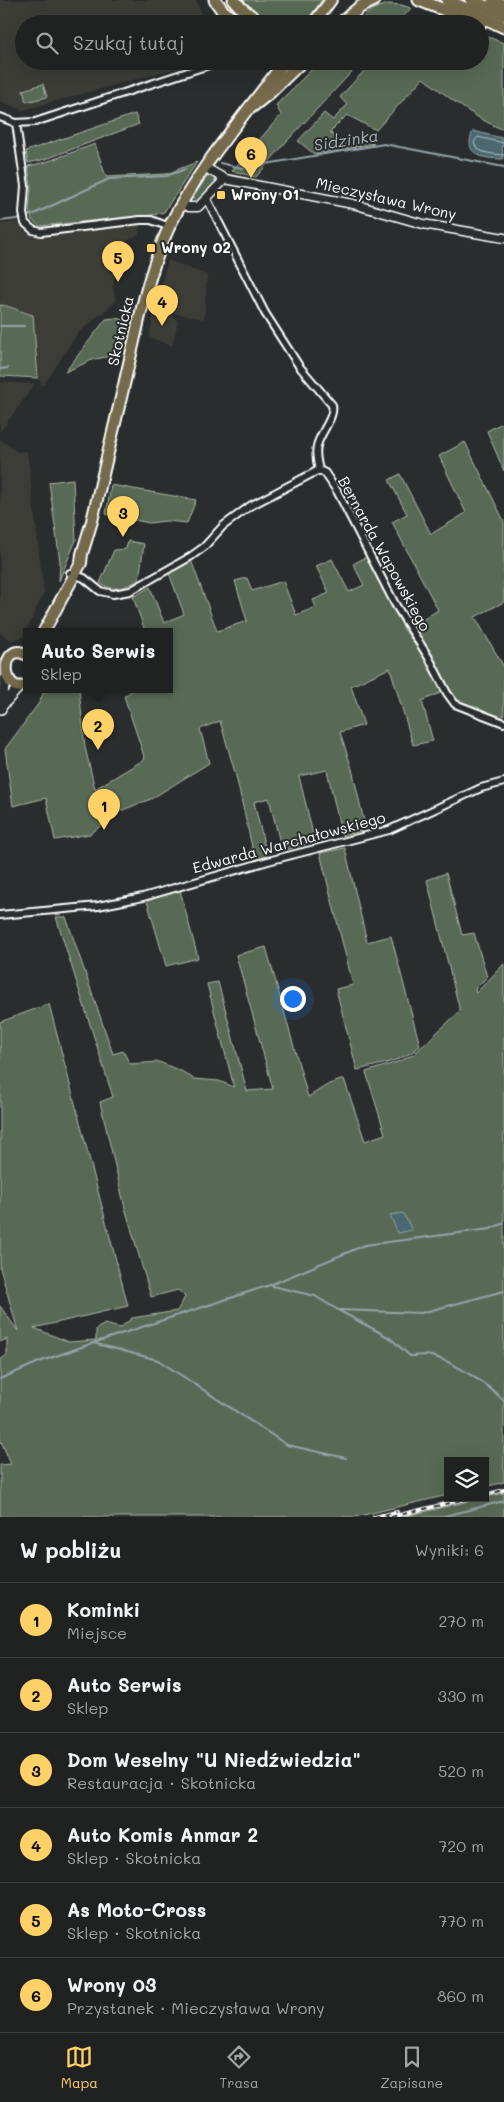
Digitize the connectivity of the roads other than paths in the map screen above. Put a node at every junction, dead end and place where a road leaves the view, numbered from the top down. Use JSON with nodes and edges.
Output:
{"nodes":[{"id":1,"x":215,"y":0,"type":"edge"},
{"id":2,"x":234,"y":0,"type":"edge"},
{"id":3,"x":331,"y":0,"type":"edge"},
{"id":4,"x":374,"y":0,"type":"edge"},
{"id":5,"x":419,"y":0,"type":"edge"},
{"id":6,"x":447,"y":0,"type":"edge"},
{"id":7,"x":471,"y":0,"type":"edge"},
{"id":8,"x":493,"y":0,"type":"edge"},
{"id":9,"x":504,"y":6,"type":"edge"},
{"id":10,"x":228,"y":15,"type":"edge"},
{"id":11,"x":250,"y":15,"type":"edge"},
{"id":12,"x":319,"y":15,"type":"edge"},
{"id":13,"x":351,"y":15,"type":"edge"},
{"id":14,"x":457,"y":15,"type":"edge"},
{"id":15,"x":479,"y":15,"type":"edge"},
{"id":16,"x":504,"y":15,"type":"edge"},
{"id":17,"x":489,"y":20,"type":"edge"},
{"id":18,"x":489,"y":27,"type":"edge"},
{"id":19,"x":504,"y":27,"type":"edge"},
{"id":20,"x":504,"y":32,"type":"edge"},
{"id":21,"x":196,"y":70,"type":"edge"},
{"id":22,"x":278,"y":70,"type":"edge"},
{"id":23,"x":293,"y":70,"type":"edge"},
{"id":24,"x":250,"y":108,"type":"junction"},
{"id":25,"x":0,"y":117,"type":"edge"},
{"id":26,"x":16,"y":123,"type":"junction"},
{"id":27,"x":206,"y":168,"type":"junction"},
{"id":28,"x":225,"y":179,"type":"junction"},
{"id":29,"x":207,"y":199,"type":"junction"},
{"id":30,"x":182,"y":203,"type":"junction"},
{"id":31,"x":170,"y":226,"type":"junction"},
{"id":32,"x":504,"y":238,"type":"edge"},
{"id":33,"x":319,"y":470,"type":"junction"},
{"id":34,"x":73,"y":574,"type":"junction"},
{"id":35,"x":53,"y":609,"type":"junction"},
{"id":36,"x":38,"y":628,"type":"edge"},
{"id":37,"x":45,"y":628,"type":"edge"},
{"id":38,"x":23,"y":651,"type":"edge"},
{"id":39,"x":4,"y":654,"type":"edge"},
{"id":40,"x":3,"y":674,"type":"edge"},
{"id":41,"x":23,"y":686,"type":"edge"},
{"id":42,"x":0,"y":709,"type":"edge"},
{"id":43,"x":504,"y":723,"type":"edge"},
{"id":44,"x":504,"y":782,"type":"edge"},
{"id":45,"x":0,"y":915,"type":"edge"}],
"edges":[{"from":1,"to":10,"type":"highway"},
{"from":2,"to":11,"type":"highway"},
{"from":3,"to":12,"type":"main road"},
{"from":4,"to":13,"type":"highway"},
{"from":5,"to":14,"type":"highway"},
{"from":6,"to":15,"type":"highway"},
{"from":7,"to":16,"type":"highway"},
{"from":8,"to":9,"type":"highway"},
{"from":17,"to":19,"type":"highway"},
{"from":18,"to":20,"type":"highway"},
{"from":21,"to":26,"type":"street"},
{"from":22,"to":24,"type":"main road","name":"Skotnicka"},
{"from":23,"to":24,"type":"highway"},
{"from":24,"to":27,"type":"main road","name":"Skotnicka"},
{"from":25,"to":26,"type":"street"},
{"from":26,"to":31,"type":"street"},
{"from":27,"to":28,"type":"street","name":"Mieczysława Wrony"},
{"from":27,"to":30,"type":"main road","name":"Skotnicka"},
{"from":28,"to":29,"type":"street"},
{"from":28,"to":32,"type":"street","name":"Mieczysława Wrony"},
{"from":29,"to":30,"type":"street"},
{"from":29,"to":33,"type":"street"},
{"from":30,"to":31,"type":"main road","name":"Skotnicka"},
{"from":31,"to":34,"type":"main road","name":"Skotnicka"},
{"from":33,"to":34,"type":"street","name":"Bernarda Wapowskiego"},
{"from":33,"to":43,"type":"street","name":"Bernarda Wapowskiego"},
{"from":34,"to":35,"type":"main road","name":"Skotnicka"},
{"from":35,"to":36,"type":"main road"},
{"from":35,"to":37,"type":"main road"},
{"from":38,"to":39,"type":"main road"},
{"from":39,"to":40,"type":"main road"},
{"from":40,"to":41,"type":"main road"},
{"from":40,"to":42,"type":"main road"},
{"from":41,"to":42,"type":"main road"},
{"from":44,"to":45,"type":"street","name":"Edwarda Warchałowskiego"}]}
